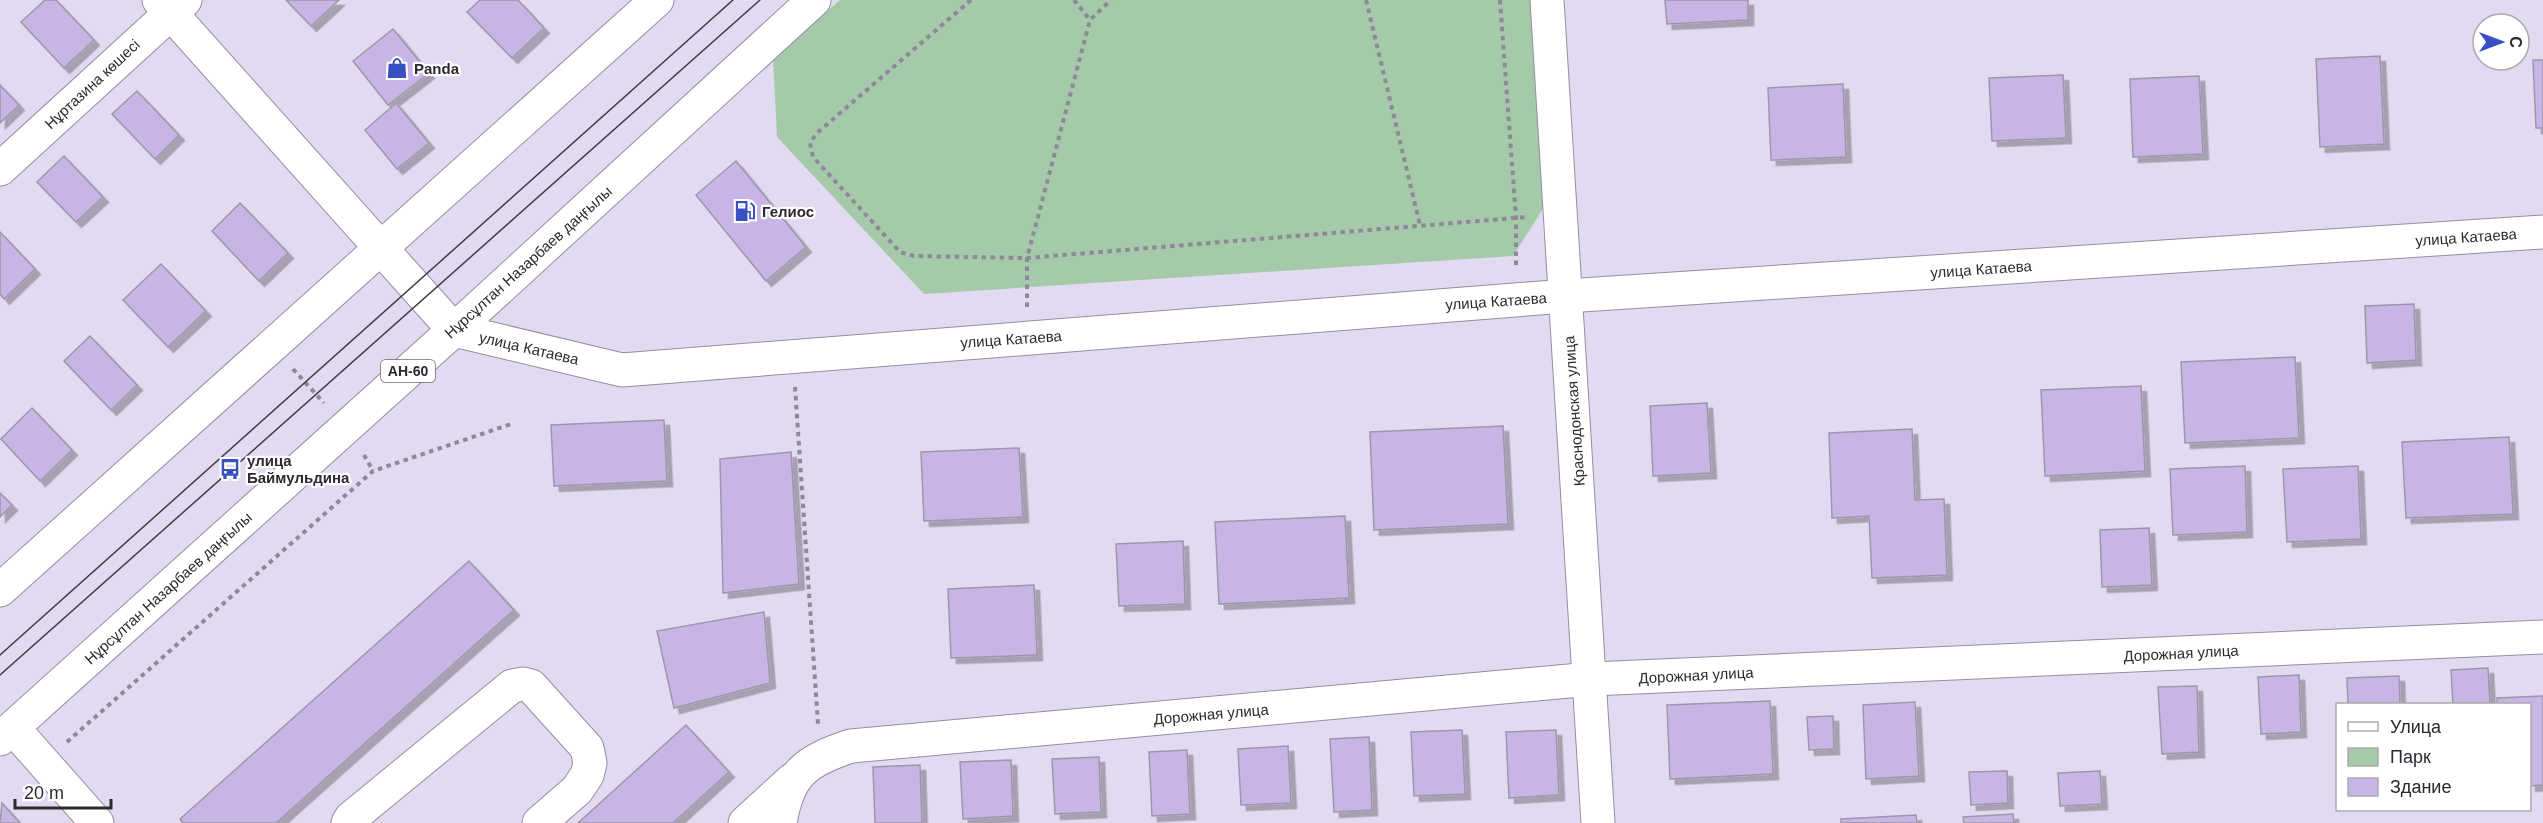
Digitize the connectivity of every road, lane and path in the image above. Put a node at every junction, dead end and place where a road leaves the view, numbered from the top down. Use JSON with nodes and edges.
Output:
{"nodes":[{"id":1,"x":657,"y":0,"type":"edge"},
{"id":2,"x":814,"y":0,"type":"edge"},
{"id":3,"x":972,"y":0,"type":"edge"},
{"id":4,"x":1074,"y":0,"type":"edge"},
{"id":5,"x":1111,"y":0,"type":"edge"},
{"id":6,"x":1366,"y":0,"type":"edge"},
{"id":7,"x":1500,"y":0,"type":"edge"},
{"id":8,"x":1547,"y":0,"type":"edge"},
{"id":9,"x":171,"y":4,"type":"edge"},
{"id":10,"x":1090,"y":20,"type":"junction"},
{"id":11,"x":0,"y":169,"type":"edge"},
{"id":12,"x":1561,"y":214,"type":"junction"},
{"id":13,"x":1516,"y":218,"type":"junction"},
{"id":14,"x":1420,"y":225,"type":"junction"},
{"id":15,"x":2543,"y":232,"type":"edge"},
{"id":16,"x":381,"y":248,"type":"junction"},
{"id":17,"x":1027,"y":258,"type":"junction"},
{"id":18,"x":1566,"y":296,"type":"junction"},
{"id":19,"x":1516,"y":300,"type":"junction"},
{"id":20,"x":454,"y":330,"type":"junction"},
{"id":21,"x":1027,"y":338,"type":"junction"},
{"id":22,"x":793,"y":356,"type":"junction"},
{"id":23,"x":290,"y":366,"type":"dead end"},
{"id":24,"x":326,"y":405,"type":"dead end"},
{"id":25,"x":514,"y":423,"type":"dead end"},
{"id":26,"x":0,"y":590,"type":"edge"},
{"id":27,"x":2543,"y":637,"type":"edge"},
{"id":28,"x":1591,"y":679,"type":"junction"},
{"id":29,"x":7,"y":734,"type":"edge"},
{"id":30,"x":44,"y":763,"type":"junction"},
{"id":31,"x":809,"y":766,"type":"junction"},
{"id":32,"x":97,"y":823,"type":"edge"},
{"id":33,"x":348,"y":823,"type":"edge"},
{"id":34,"x":539,"y":823,"type":"edge"},
{"id":35,"x":745,"y":823,"type":"edge"},
{"id":36,"x":780,"y":823,"type":"edge"},
{"id":37,"x":1598,"y":823,"type":"edge"}],
"edges":[{"from":1,"to":16,"type":"street"},
{"from":2,"to":20,"type":"street","name":"Нұрсұлтан Назарбаев даңғылы","number":"АН-60"},
{"from":3,"to":17,"type":"path"},
{"from":4,"to":10,"type":"path"},
{"from":5,"to":10,"type":"path"},
{"from":6,"to":14,"type":"path"},
{"from":7,"to":13,"type":"path"},
{"from":8,"to":12,"type":"street","name":"Краснодонская улица"},
{"from":9,"to":11,"type":"street","name":"Нұртазина көшесі"},
{"from":9,"to":16,"type":"street"},
{"from":10,"to":17,"type":"path"},
{"from":12,"to":13,"type":"path"},
{"from":12,"to":18,"type":"street","name":"Краснодонская улица"},
{"from":13,"to":14,"type":"path"},
{"from":13,"to":19,"type":"path"},
{"from":14,"to":17,"type":"path"},
{"from":15,"to":18,"type":"street","name":"улица Катаева"},
{"from":16,"to":20,"type":"street"},
{"from":16,"to":26,"type":"street"},
{"from":17,"to":21,"type":"path"},
{"from":18,"to":19,"type":"street","name":"улица Катаева"},
{"from":18,"to":28,"type":"street","name":"Краснодонская улица"},
{"from":19,"to":21,"type":"street","name":"улица Катаева"},
{"from":20,"to":22,"type":"street","name":"улица Катаева"},
{"from":20,"to":29,"type":"street","name":"Нұрсұлтан Назарбаев даңғылы","number":"АН-60"},
{"from":21,"to":22,"type":"street","name":"улица Катаева"},
{"from":22,"to":31,"type":"path"},
{"from":23,"to":24,"type":"path"},
{"from":25,"to":30,"type":"path"},
{"from":27,"to":28,"type":"street","name":"Дорожная улица"},
{"from":28,"to":31,"type":"street","name":"Дорожная улица"},
{"from":28,"to":37,"type":"street","name":"Краснодонская улица"},
{"from":29,"to":30,"type":"street"},
{"from":30,"to":32,"type":"street"},
{"from":31,"to":35,"type":"street"},
{"from":31,"to":36,"type":"street"},
{"from":33,"to":34,"type":"street"}]}
